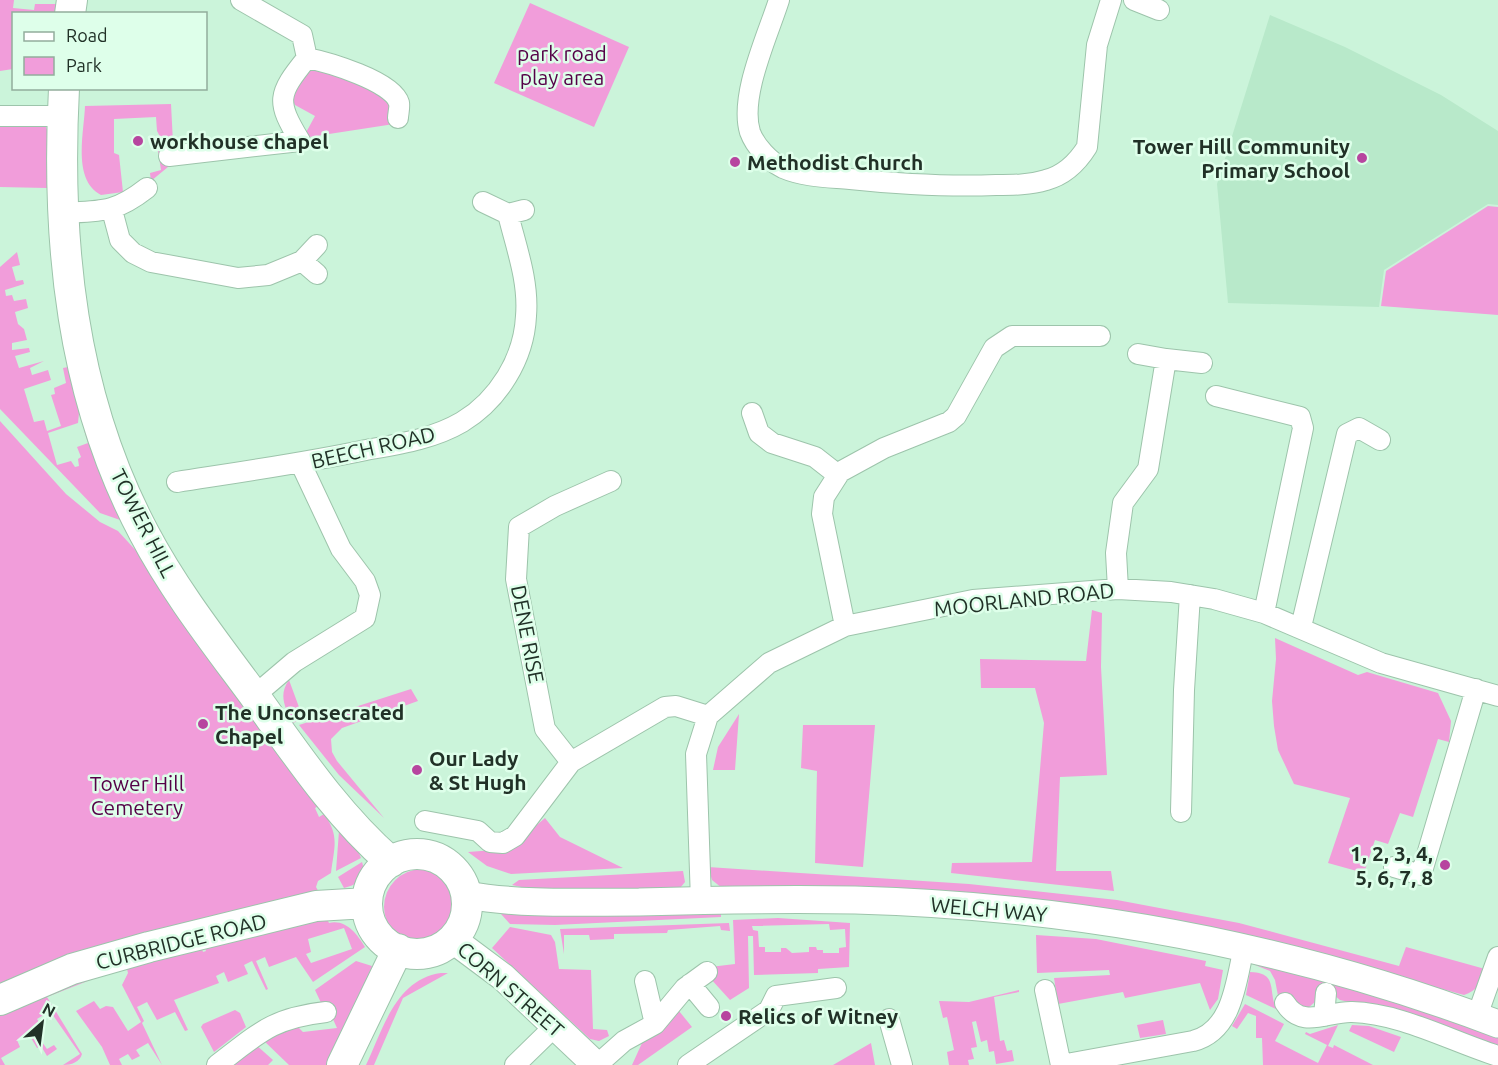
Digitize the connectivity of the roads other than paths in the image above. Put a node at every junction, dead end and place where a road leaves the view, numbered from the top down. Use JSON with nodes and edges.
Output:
{"nodes":[{"id":1,"x":241,"y":0,"type":"edge"},
{"id":2,"x":779,"y":0,"type":"edge"},
{"id":3,"x":1111,"y":0,"type":"edge"},
{"id":4,"x":1134,"y":0,"type":"edge"},
{"id":5,"x":1159,"y":9,"type":"dead end"},
{"id":6,"x":307,"y":58,"type":"junction"},
{"id":7,"x":63,"y":102,"type":"edge"},
{"id":8,"x":0,"y":116,"type":"edge"},
{"id":9,"x":398,"y":118,"type":"dead end"},
{"id":10,"x":169,"y":156,"type":"dead end"},
{"id":11,"x":147,"y":188,"type":"dead end"},
{"id":12,"x":483,"y":202,"type":"dead end"},
{"id":13,"x":112,"y":210,"type":"junction"},
{"id":14,"x":63,"y":213,"type":"junction"},
{"id":15,"x":317,"y":245,"type":"dead end"},
{"id":16,"x":1100,"y":336,"type":"dead end"},
{"id":17,"x":1138,"y":354,"type":"dead end"},
{"id":18,"x":1166,"y":358,"type":"junction"},
{"id":19,"x":1202,"y":363,"type":"dead end"},
{"id":20,"x":1216,"y":396,"type":"dead end"},
{"id":21,"x":752,"y":413,"type":"dead end"},
{"id":22,"x":1380,"y":440,"type":"dead end"},
{"id":23,"x":301,"y":464,"type":"junction"},
{"id":24,"x":838,"y":475,"type":"junction"},
{"id":25,"x":611,"y":481,"type":"dead end"},
{"id":26,"x":177,"y":482,"type":"dead end"},
{"id":27,"x":1118,"y":589,"type":"junction"},
{"id":28,"x":1190,"y":595,"type":"junction"},
{"id":29,"x":1264,"y":613,"type":"junction"},
{"id":30,"x":844,"y":626,"type":"junction"},
{"id":31,"x":1301,"y":627,"type":"junction"},
{"id":32,"x":1476,"y":689,"type":"junction"},
{"id":33,"x":254,"y":696,"type":"junction"},
{"id":34,"x":1498,"y":696,"type":"edge"},
{"id":35,"x":708,"y":716,"type":"junction"},
{"id":36,"x":571,"y":762,"type":"junction"},
{"id":37,"x":1181,"y":812,"type":"dead end"},
{"id":38,"x":425,"y":821,"type":"dead end"},
{"id":39,"x":391,"y":862,"type":"junction"},
{"id":40,"x":1394,"y":867,"type":"dead end"},
{"id":41,"x":466,"y":895,"type":"junction"},
{"id":42,"x":701,"y":901,"type":"junction"},
{"id":43,"x":368,"y":903,"type":"junction"},
{"id":44,"x":452,"y":939,"type":"junction"},
{"id":45,"x":1244,"y":946,"type":"junction"},
{"id":46,"x":398,"y":949,"type":"junction"},
{"id":47,"x":1498,"y":957,"type":"edge"},
{"id":48,"x":707,"y":972,"type":"dead end"},
{"id":49,"x":645,"y":981,"type":"dead end"},
{"id":50,"x":690,"y":984,"type":"junction"},
{"id":51,"x":836,"y":988,"type":"dead end"},
{"id":52,"x":1045,"y":990,"type":"dead end"},
{"id":53,"x":1326,"y":993,"type":"dead end"},
{"id":54,"x":0,"y":1000,"type":"edge"},
{"id":55,"x":1286,"y":1003,"type":"dead end"},
{"id":56,"x":709,"y":1007,"type":"dead end"},
{"id":57,"x":326,"y":1012,"type":"dead end"},
{"id":58,"x":1324,"y":1016,"type":"junction"},
{"id":59,"x":889,"y":1019,"type":"dead end"},
{"id":60,"x":1487,"y":1020,"type":"edge"},
{"id":61,"x":655,"y":1024,"type":"junction"},
{"id":62,"x":555,"y":1026,"type":"junction"},
{"id":63,"x":1498,"y":1056,"type":"edge"},
{"id":64,"x":217,"y":1065,"type":"edge"},
{"id":65,"x":342,"y":1065,"type":"edge"},
{"id":66,"x":515,"y":1065,"type":"edge"},
{"id":67,"x":596,"y":1065,"type":"edge"},
{"id":68,"x":688,"y":1065,"type":"edge"},
{"id":69,"x":902,"y":1065,"type":"edge"},
{"id":70,"x":1061,"y":1065,"type":"edge"}],
"edges":[{"from":1,"to":6,"type":"street"},
{"from":2,"to":3,"type":"street"},
{"from":4,"to":5,"type":"street"},
{"from":6,"to":9,"type":"street"},
{"from":6,"to":10,"type":"street"},
{"from":7,"to":8,"type":"street","name":"TOWER HILL"},
{"from":7,"to":14,"type":"main road","name":"TOWER HILL"},
{"from":11,"to":13,"type":"street"},
{"from":12,"to":23,"type":"street","name":"BEECH ROAD"},
{"from":13,"to":14,"type":"street"},
{"from":13,"to":15,"type":"street"},
{"from":14,"to":33,"type":"main road","name":"TOWER HILL"},
{"from":16,"to":24,"type":"street"},
{"from":17,"to":18,"type":"street"},
{"from":18,"to":19,"type":"street"},
{"from":18,"to":27,"type":"street"},
{"from":20,"to":29,"type":"street"},
{"from":21,"to":24,"type":"street"},
{"from":22,"to":31,"type":"street"},
{"from":23,"to":26,"type":"street","name":"BEECH ROAD"},
{"from":23,"to":33,"type":"street","name":"BEECH ROAD"},
{"from":24,"to":30,"type":"street"},
{"from":25,"to":36,"type":"street","name":"DENE RISE"},
{"from":27,"to":28,"type":"street","name":"MOORLAND ROAD"},
{"from":27,"to":30,"type":"street","name":"MOORLAND ROAD"},
{"from":28,"to":29,"type":"street","name":"MOORLAND ROAD"},
{"from":28,"to":37,"type":"street"},
{"from":29,"to":31,"type":"street","name":"MOORLAND ROAD"},
{"from":30,"to":35,"type":"street","name":"MOORLAND ROAD"},
{"from":31,"to":32,"type":"street","name":"MOORLAND ROAD"},
{"from":32,"to":34,"type":"street","name":"MOORLAND ROAD"},
{"from":32,"to":40,"type":"street"},
{"from":33,"to":39,"type":"main road","name":"TOWER HILL"},
{"from":35,"to":36,"type":"street"},
{"from":35,"to":42,"type":"street"},
{"from":36,"to":38,"type":"street"},
{"from":39,"to":41,"type":"main road"},
{"from":39,"to":43,"type":"main road"},
{"from":41,"to":42,"type":"street","name":"WELCH WAY"},
{"from":41,"to":44,"type":"main road"},
{"from":42,"to":45,"type":"street","name":"WELCH WAY"},
{"from":43,"to":46,"type":"main road"},
{"from":43,"to":54,"type":"main road","name":"CURBRIDGE ROAD"},
{"from":44,"to":46,"type":"main road"},
{"from":44,"to":62,"type":"street","name":"CORN STREET"},
{"from":45,"to":60,"type":"street","name":"WELCH WAY"},
{"from":45,"to":70,"type":"street"},
{"from":46,"to":65,"type":"main road"},
{"from":47,"to":60,"type":"street"},
{"from":48,"to":50,"type":"street","name":"CORN STREET"},
{"from":49,"to":61,"type":"street"},
{"from":50,"to":56,"type":"street"},
{"from":50,"to":61,"type":"street","name":"CORN STREET"},
{"from":51,"to":68,"type":"street"},
{"from":52,"to":70,"type":"street"},
{"from":53,"to":58,"type":"street"},
{"from":55,"to":58,"type":"street"},
{"from":57,"to":64,"type":"street"},
{"from":58,"to":63,"type":"street"},
{"from":59,"to":69,"type":"street"},
{"from":61,"to":67,"type":"street","name":"CORN STREET"},
{"from":62,"to":66,"type":"street"},
{"from":62,"to":67,"type":"street","name":"CORN STREET"}]}
